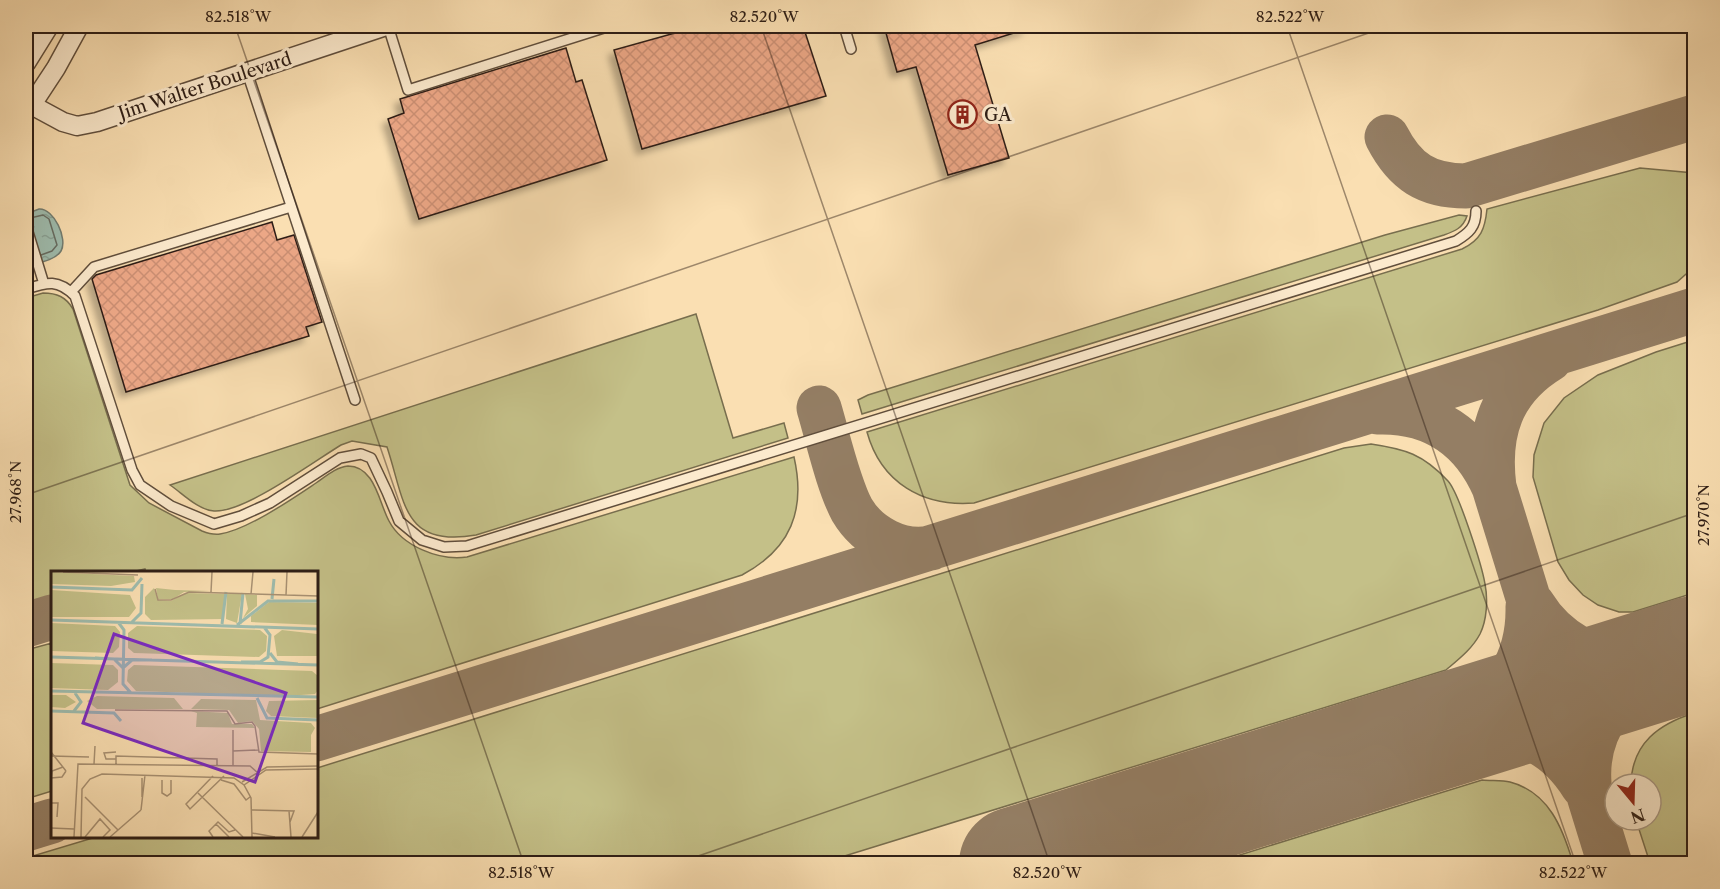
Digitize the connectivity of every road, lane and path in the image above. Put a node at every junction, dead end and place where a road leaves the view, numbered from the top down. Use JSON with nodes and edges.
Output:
{"nodes":[{"id":1,"x":49,"y":26,"type":"edge"},
{"id":2,"x":79,"y":26,"type":"edge"},
{"id":3,"x":387,"y":26,"type":"edge"},
{"id":4,"x":610,"y":26,"type":"edge"},
{"id":5,"x":844,"y":26,"type":"edge"},
{"id":6,"x":578,"y":30,"type":"edge"},
{"id":7,"x":851,"y":49,"type":"dead end"},
{"id":8,"x":26,"y":63,"type":"edge"},
{"id":9,"x":247,"y":72,"type":"junction"},
{"id":10,"x":27,"y":106,"type":"edge"},
{"id":11,"x":291,"y":207,"type":"junction"},
{"id":12,"x":1476,"y":211,"type":"dead end"},
{"id":13,"x":28,"y":232,"type":"dead end"},
{"id":14,"x":44,"y":284,"type":"junction"},
{"id":15,"x":26,"y":289,"type":"edge"},
{"id":16,"x":71,"y":292,"type":"junction"},
{"id":17,"x":355,"y":400,"type":"dead end"}],
"edges":[{"from":1,"to":8,"type":"street"},
{"from":2,"to":10,"type":"street"},
{"from":3,"to":6,"type":"lane"},
{"from":3,"to":9,"type":"street","name":"Jim Walter Boulevard"},
{"from":4,"to":6,"type":"lane"},
{"from":5,"to":7,"type":"lane"},
{"from":9,"to":10,"type":"street","name":"Jim Walter Boulevard"},
{"from":9,"to":11,"type":"lane"},
{"from":11,"to":16,"type":"lane"},
{"from":11,"to":17,"type":"lane"},
{"from":12,"to":16,"type":"lane"},
{"from":13,"to":14,"type":"lane"},
{"from":14,"to":15,"type":"lane"},
{"from":14,"to":16,"type":"lane"}]}
